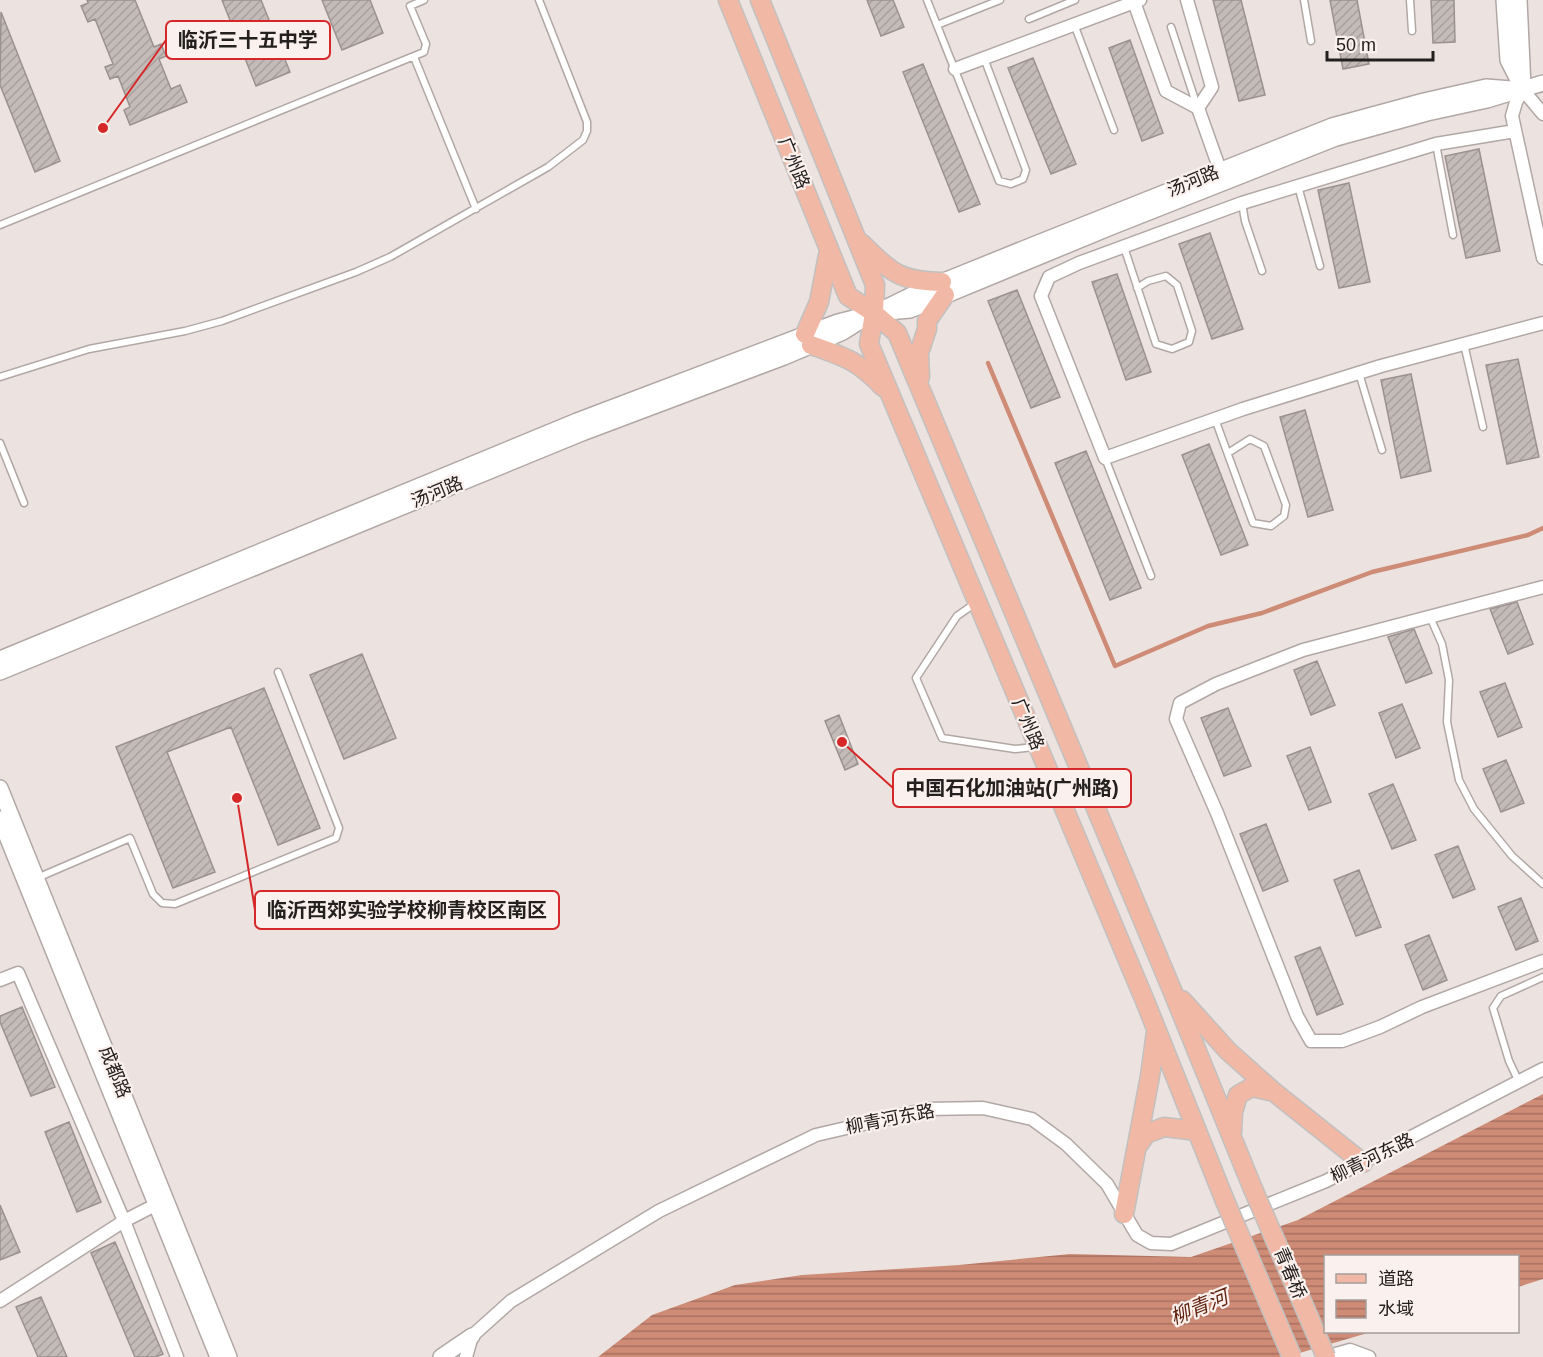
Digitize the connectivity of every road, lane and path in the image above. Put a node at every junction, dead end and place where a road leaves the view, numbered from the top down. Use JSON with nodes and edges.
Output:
{"nodes":[{"id":1,"x":424,"y":0,"type":"edge"},
{"id":2,"x":539,"y":0,"type":"edge"},
{"id":3,"x":728,"y":0,"type":"edge"},
{"id":4,"x":760,"y":0,"type":"edge"},
{"id":5,"x":927,"y":0,"type":"edge"},
{"id":6,"x":1000,"y":0,"type":"edge"},
{"id":7,"x":1075,"y":0,"type":"edge"},
{"id":8,"x":1187,"y":0,"type":"edge"},
{"id":9,"x":1304,"y":0,"type":"edge"},
{"id":10,"x":1410,"y":0,"type":"edge"},
{"id":11,"x":1504,"y":0,"type":"edge"},
{"id":12,"x":1519,"y":0,"type":"edge"},
{"id":13,"x":992,"y":1,"type":"edge"},
{"id":14,"x":1137,"y":1,"type":"edge"},
{"id":15,"x":1115,"y":4,"type":"edge"},
{"id":16,"x":1029,"y":20,"type":"dead end"},
{"id":17,"x":1074,"y":24,"type":"junction"},
{"id":18,"x":937,"y":25,"type":"junction"},
{"id":19,"x":1171,"y":27,"type":"dead end"},
{"id":20,"x":1412,"y":31,"type":"dead end"},
{"id":21,"x":1311,"y":41,"type":"dead end"},
{"id":22,"x":414,"y":57,"type":"junction"},
{"id":23,"x":984,"y":58,"type":"junction"},
{"id":24,"x":955,"y":69,"type":"junction"},
{"id":25,"x":1543,"y":83,"type":"edge"},
{"id":26,"x":1523,"y":90,"type":"junction"},
{"id":27,"x":1198,"y":108,"type":"junction"},
{"id":28,"x":1543,"y":114,"type":"edge"},
{"id":29,"x":1114,"y":130,"type":"dead end"},
{"id":30,"x":1515,"y":130,"type":"junction"},
{"id":31,"x":1436,"y":144,"type":"junction"},
{"id":32,"x":1220,"y":170,"type":"junction"},
{"id":33,"x":1298,"y":186,"type":"junction"},
{"id":34,"x":1242,"y":203,"type":"junction"},
{"id":35,"x":476,"y":209,"type":"junction"},
{"id":36,"x":0,"y":225,"type":"edge"},
{"id":37,"x":1453,"y":235,"type":"dead end"},
{"id":38,"x":856,"y":239,"type":"junction"},
{"id":39,"x":1124,"y":246,"type":"junction"},
{"id":40,"x":829,"y":250,"type":"junction"},
{"id":41,"x":1543,"y":258,"type":"edge"},
{"id":42,"x":1320,"y":266,"type":"dead end"},
{"id":43,"x":1262,"y":271,"type":"dead end"},
{"id":44,"x":943,"y":288,"type":"junction"},
{"id":45,"x":1137,"y":288,"type":"junction"},
{"id":46,"x":874,"y":313,"type":"junction"},
{"id":47,"x":1543,"y":323,"type":"edge"},
{"id":48,"x":808,"y":340,"type":"junction"},
{"id":49,"x":1464,"y":344,"type":"junction"},
{"id":50,"x":1359,"y":373,"type":"junction"},
{"id":51,"x":0,"y":377,"type":"edge"},
{"id":52,"x":920,"y":388,"type":"junction"},
{"id":53,"x":890,"y":394,"type":"junction"},
{"id":54,"x":1215,"y":419,"type":"junction"},
{"id":55,"x":1483,"y":427,"type":"dead end"},
{"id":56,"x":0,"y":443,"type":"edge"},
{"id":57,"x":1382,"y":450,"type":"dead end"},
{"id":58,"x":1228,"y":453,"type":"junction"},
{"id":59,"x":1105,"y":459,"type":"junction"},
{"id":60,"x":24,"y":503,"type":"dead end"},
{"id":61,"x":1150,"y":576,"type":"dead end"},
{"id":62,"x":1543,"y":587,"type":"edge"},
{"id":63,"x":977,"y":602,"type":"junction"},
{"id":64,"x":1430,"y":617,"type":"junction"},
{"id":65,"x":0,"y":658,"type":"edge"},
{"id":66,"x":0,"y":672,"type":"edge"},
{"id":67,"x":278,"y":672,"type":"dead end"},
{"id":68,"x":1038,"y":747,"type":"junction"},
{"id":69,"x":0,"y":788,"type":"edge"},
{"id":70,"x":1,"y":826,"type":"edge"},
{"id":71,"x":37,"y":878,"type":"junction"},
{"id":72,"x":1543,"y":884,"type":"edge"},
{"id":73,"x":1543,"y":961,"type":"edge"},
{"id":74,"x":1543,"y":977,"type":"edge"},
{"id":75,"x":0,"y":980,"type":"edge"},
{"id":76,"x":1172,"y":990,"type":"junction"},
{"id":77,"x":1156,"y":1030,"type":"junction"},
{"id":78,"x":1543,"y":1069,"type":"edge"},
{"id":79,"x":1518,"y":1082,"type":"junction"},
{"id":80,"x":1274,"y":1092,"type":"junction"},
{"id":81,"x":1197,"y":1131,"type":"junction"},
{"id":82,"x":1232,"y":1137,"type":"junction"},
{"id":83,"x":1136,"y":1148,"type":"junction"},
{"id":84,"x":1363,"y":1162,"type":"junction"},
{"id":85,"x":1253,"y":1189,"type":"joint"},
{"id":86,"x":1225,"y":1201,"type":"joint"},
{"id":87,"x":162,"y":1202,"type":"junction"},
{"id":88,"x":1124,"y":1214,"type":"junction"},
{"id":89,"x":124,"y":1221,"type":"junction"},
{"id":90,"x":0,"y":1301,"type":"edge"},
{"id":91,"x":472,"y":1336,"type":"junction"},
{"id":92,"x":177,"y":1357,"type":"edge"},
{"id":93,"x":218,"y":1357,"type":"edge"},
{"id":94,"x":229,"y":1357,"type":"edge"},
{"id":95,"x":441,"y":1357,"type":"edge"},
{"id":96,"x":466,"y":1357,"type":"edge"},
{"id":97,"x":1292,"y":1357,"type":"edge"},
{"id":98,"x":1325,"y":1357,"type":"edge"},
{"id":99,"x":1369,"y":1357,"type":"edge"}],
"edges":[{"from":1,"to":22,"type":"lane"},
{"from":2,"to":35,"type":"lane"},
{"from":3,"to":40,"type":"main road","name":"广州路"},
{"from":4,"to":38,"type":"main road","name":"广州路"},
{"from":5,"to":18,"type":"lane"},
{"from":6,"to":13,"type":"lane"},
{"from":7,"to":16,"type":"lane"},
{"from":8,"to":27,"type":"street"},
{"from":9,"to":21,"type":"lane"},
{"from":10,"to":20,"type":"lane"},
{"from":11,"to":26,"type":"street"},
{"from":12,"to":26,"type":"street"},
{"from":13,"to":18,"type":"lane"},
{"from":14,"to":15,"type":"street"},
{"from":14,"to":27,"type":"street"},
{"from":15,"to":17,"type":"street"},
{"from":17,"to":23,"type":"street"},
{"from":17,"to":29,"type":"lane"},
{"from":18,"to":24,"type":"lane"},
{"from":19,"to":27,"type":"lane"},
{"from":22,"to":35,"type":"lane"},
{"from":22,"to":36,"type":"lane"},
{"from":23,"to":24,"type":"street"},
{"from":23,"to":24,"type":"lane"},
{"from":25,"to":26,"type":"street","name":"汤河路"},
{"from":26,"to":28,"type":"street"},
{"from":26,"to":30,"type":"street"},
{"from":26,"to":32,"type":"street","name":"汤河路"},
{"from":26,"to":44,"type":"street","name":"汤河路"},
{"from":27,"to":32,"type":"street"},
{"from":30,"to":31,"type":"street"},
{"from":30,"to":41,"type":"street"},
{"from":31,"to":33,"type":"street"},
{"from":31,"to":37,"type":"lane"},
{"from":32,"to":44,"type":"street","name":"汤河路"},
{"from":33,"to":34,"type":"street"},
{"from":33,"to":42,"type":"lane"},
{"from":34,"to":39,"type":"street"},
{"from":34,"to":43,"type":"lane"},
{"from":35,"to":51,"type":"lane"},
{"from":38,"to":44,"type":"main road"},
{"from":38,"to":46,"type":"main road","name":"广州路"},
{"from":39,"to":45,"type":"lane"},
{"from":39,"to":59,"type":"street"},
{"from":40,"to":46,"type":"main road","name":"广州路"},
{"from":40,"to":48,"type":"main road"},
{"from":44,"to":46,"type":"street","name":"汤河路"},
{"from":44,"to":52,"type":"main road"},
{"from":45,"to":45,"type":"lane"},
{"from":46,"to":48,"type":"street","name":"汤河路"},
{"from":46,"to":52,"type":"main road","name":"广州路"},
{"from":46,"to":53,"type":"main road","name":"广州路"},
{"from":47,"to":49,"type":"street"},
{"from":48,"to":53,"type":"main road"},
{"from":48,"to":65,"type":"street","name":"汤河路"},
{"from":48,"to":66,"type":"street","name":"汤河路"},
{"from":49,"to":50,"type":"street"},
{"from":49,"to":55,"type":"lane"},
{"from":50,"to":54,"type":"street"},
{"from":50,"to":57,"type":"lane"},
{"from":52,"to":76,"type":"main road","name":"广州路"},
{"from":53,"to":63,"type":"main road","name":"广州路"},
{"from":54,"to":58,"type":"lane"},
{"from":54,"to":59,"type":"street"},
{"from":56,"to":60,"type":"lane"},
{"from":58,"to":58,"type":"lane"},
{"from":59,"to":61,"type":"lane"},
{"from":62,"to":64,"type":"street"},
{"from":63,"to":68,"type":"main road","name":"广州路"},
{"from":63,"to":68,"type":"lane"},
{"from":64,"to":72,"type":"lane"},
{"from":64,"to":73,"type":"street"},
{"from":67,"to":71,"type":"lane"},
{"from":68,"to":77,"type":"main road","name":"广州路"},
{"from":69,"to":71,"type":"street","name":"成都路"},
{"from":70,"to":87,"type":"street","name":"成都路"},
{"from":71,"to":87,"type":"street","name":"成都路"},
{"from":74,"to":79,"type":"lane"},
{"from":75,"to":89,"type":"street"},
{"from":76,"to":80,"type":"main road"},
{"from":76,"to":82,"type":"main road","name":"广州路"},
{"from":77,"to":81,"type":"main road","name":"广州路"},
{"from":77,"to":83,"type":"main road"},
{"from":78,"to":79,"type":"street","name":"柳青河东路"},
{"from":79,"to":84,"type":"street","name":"柳青河东路"},
{"from":80,"to":82,"type":"main road"},
{"from":80,"to":84,"type":"main road"},
{"from":81,"to":83,"type":"main road"},
{"from":81,"to":86,"type":"main road","name":"广州路"},
{"from":82,"to":85,"type":"main road","name":"广州路"},
{"from":83,"to":88,"type":"main road"},
{"from":84,"to":88,"type":"street","name":"柳青河东路"},
{"from":85,"to":98,"type":"main road","name":"青春桥","bridge":true},
{"from":86,"to":97,"type":"main road","name":"青春桥","bridge":true},
{"from":87,"to":89,"type":"street"},
{"from":87,"to":93,"type":"street","name":"成都路"},
{"from":87,"to":94,"type":"street","name":"成都路"},
{"from":88,"to":91,"type":"street","name":"柳青河东路"},
{"from":89,"to":90,"type":"street"},
{"from":89,"to":92,"type":"street"},
{"from":91,"to":95,"type":"street"},
{"from":91,"to":96,"type":"street"},
{"from":98,"to":99,"type":"street"}]}
